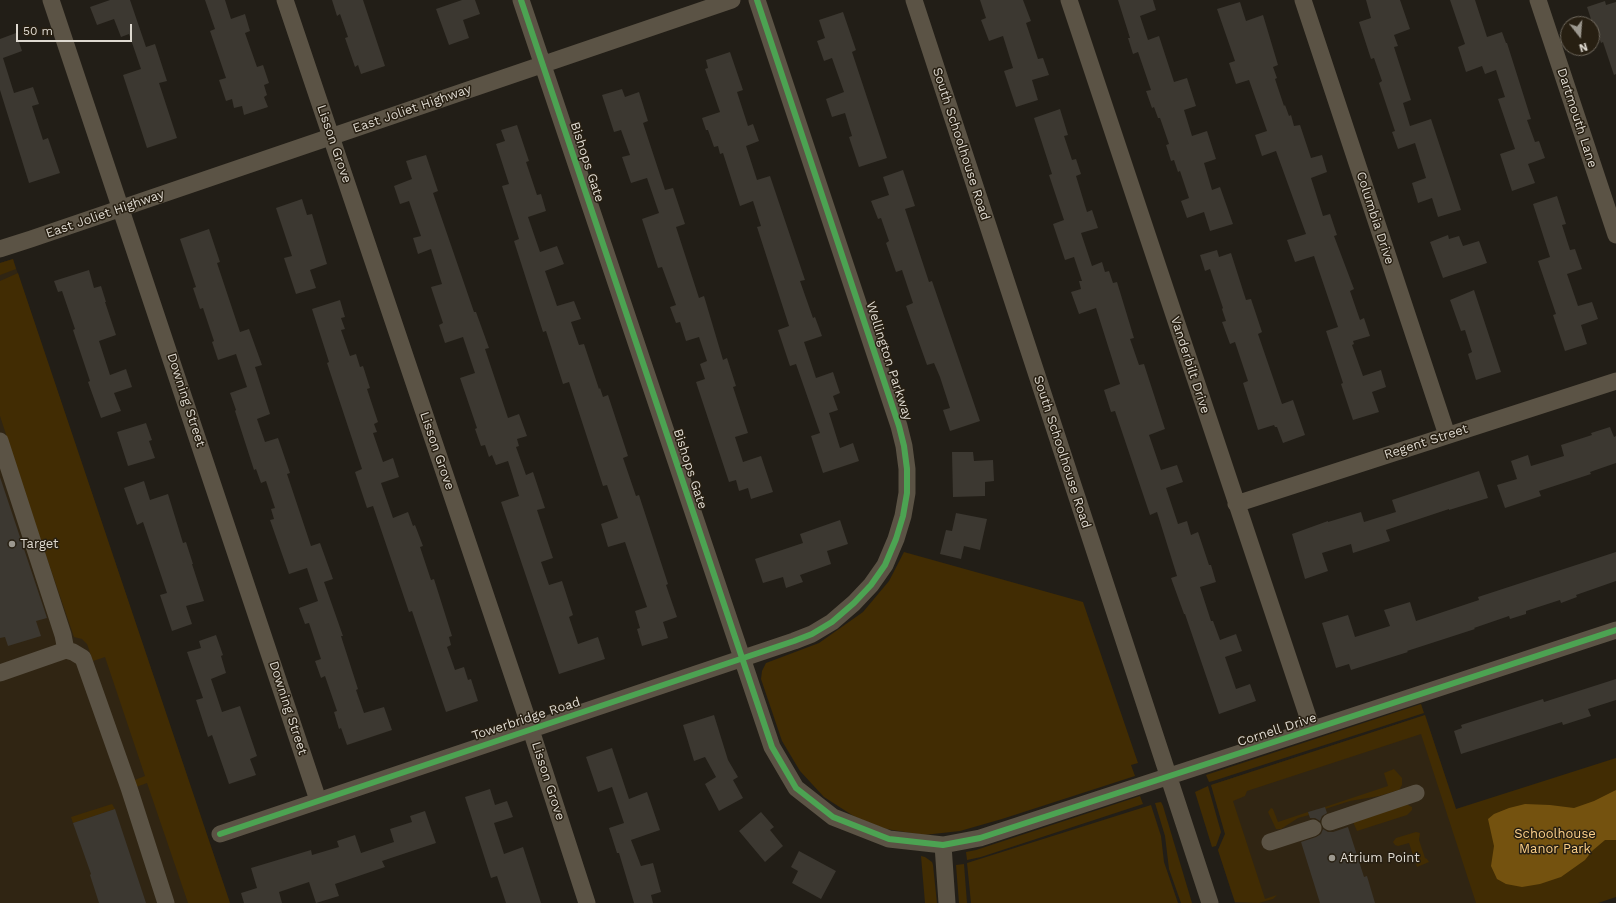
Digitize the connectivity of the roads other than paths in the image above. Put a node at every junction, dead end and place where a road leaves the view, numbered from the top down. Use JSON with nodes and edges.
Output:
{"nodes":[{"id":1,"x":51,"y":0,"type":"edge"},
{"id":2,"x":285,"y":0,"type":"edge"},
{"id":3,"x":522,"y":0,"type":"edge"},
{"id":4,"x":732,"y":0,"type":"edge"},
{"id":5,"x":757,"y":0,"type":"edge"},
{"id":6,"x":914,"y":0,"type":"edge"},
{"id":7,"x":1069,"y":0,"type":"edge"},
{"id":8,"x":1303,"y":0,"type":"edge"},
{"id":9,"x":1538,"y":0,"type":"edge"},
{"id":10,"x":543,"y":64,"type":"junction"},
{"id":11,"x":331,"y":136,"type":"junction"},
{"id":12,"x":122,"y":208,"type":"junction"},
{"id":13,"x":1616,"y":235,"type":"edge"},
{"id":14,"x":0,"y":249,"type":"edge"},
{"id":15,"x":1616,"y":381,"type":"edge"},
{"id":16,"x":1447,"y":435,"type":"junction"},
{"id":17,"x":0,"y":441,"type":"edge"},
{"id":18,"x":1236,"y":504,"type":"junction"},
{"id":19,"x":1616,"y":630,"type":"edge"},
{"id":20,"x":66,"y":650,"type":"junction"},
{"id":21,"x":741,"y":659,"type":"junction"},
{"id":22,"x":0,"y":673,"type":"edge"},
{"id":23,"x":1312,"y":729,"type":"junction"},
{"id":24,"x":531,"y":730,"type":"junction"},
{"id":25,"x":1168,"y":777,"type":"junction"},
{"id":26,"x":1416,"y":793,"type":"dead end"},
{"id":27,"x":318,"y":800,"type":"junction"},
{"id":28,"x":1330,"y":822,"type":"dead end"},
{"id":29,"x":1313,"y":828,"type":"dead end"},
{"id":30,"x":220,"y":834,"type":"dead end"},
{"id":31,"x":1270,"y":842,"type":"dead end"},
{"id":32,"x":943,"y":845,"type":"junction"},
{"id":33,"x":166,"y":903,"type":"edge"},
{"id":34,"x":587,"y":903,"type":"edge"},
{"id":35,"x":947,"y":903,"type":"edge"},
{"id":36,"x":1210,"y":903,"type":"edge"}],
"edges":[{"from":1,"to":12,"type":"street","name":"Downing Street"},
{"from":2,"to":11,"type":"street","name":"Lisson Grove"},
{"from":3,"to":10,"type":"street","name":"Bishops Gate"},
{"from":4,"to":10,"type":"street","name":"East Joliet Highway"},
{"from":5,"to":21,"type":"street","name":"Wellington Parkway"},
{"from":6,"to":25,"type":"street","name":"South Schoolhouse Road"},
{"from":7,"to":18,"type":"street","name":"Vanderbilt Drive"},
{"from":8,"to":16,"type":"street","name":"Columbia Drive"},
{"from":9,"to":13,"type":"street","name":"Dartmouth Lane"},
{"from":10,"to":11,"type":"street","name":"East Joliet Highway"},
{"from":10,"to":21,"type":"street","name":"Bishops Gate"},
{"from":11,"to":12,"type":"street","name":"East Joliet Highway"},
{"from":11,"to":24,"type":"street","name":"Lisson Grove"},
{"from":12,"to":14,"type":"street","name":"East Joliet Highway"},
{"from":12,"to":27,"type":"street","name":"Downing Street"},
{"from":15,"to":16,"type":"street","name":"Regent Street"},
{"from":16,"to":18,"type":"street","name":"Regent Street"},
{"from":17,"to":20,"type":"street"},
{"from":18,"to":23,"type":"street","name":"Vanderbilt Drive"},
{"from":19,"to":23,"type":"street","name":"Cornell Drive"},
{"from":20,"to":22,"type":"street"},
{"from":20,"to":33,"type":"street"},
{"from":21,"to":24,"type":"street","name":"Towerbridge Road"},
{"from":21,"to":32,"type":"street","name":"Bishops Gate"},
{"from":23,"to":25,"type":"street","name":"Cornell Drive"},
{"from":24,"to":27,"type":"street","name":"Towerbridge Road"},
{"from":24,"to":34,"type":"street","name":"Lisson Grove"},
{"from":25,"to":32,"type":"street","name":"Cornell Drive"},
{"from":25,"to":36,"type":"street","name":"South Schoolhouse Road"},
{"from":26,"to":28,"type":"street"},
{"from":27,"to":30,"type":"street","name":"Towerbridge Road"},
{"from":29,"to":31,"type":"street"},
{"from":32,"to":35,"type":"street"}]}
